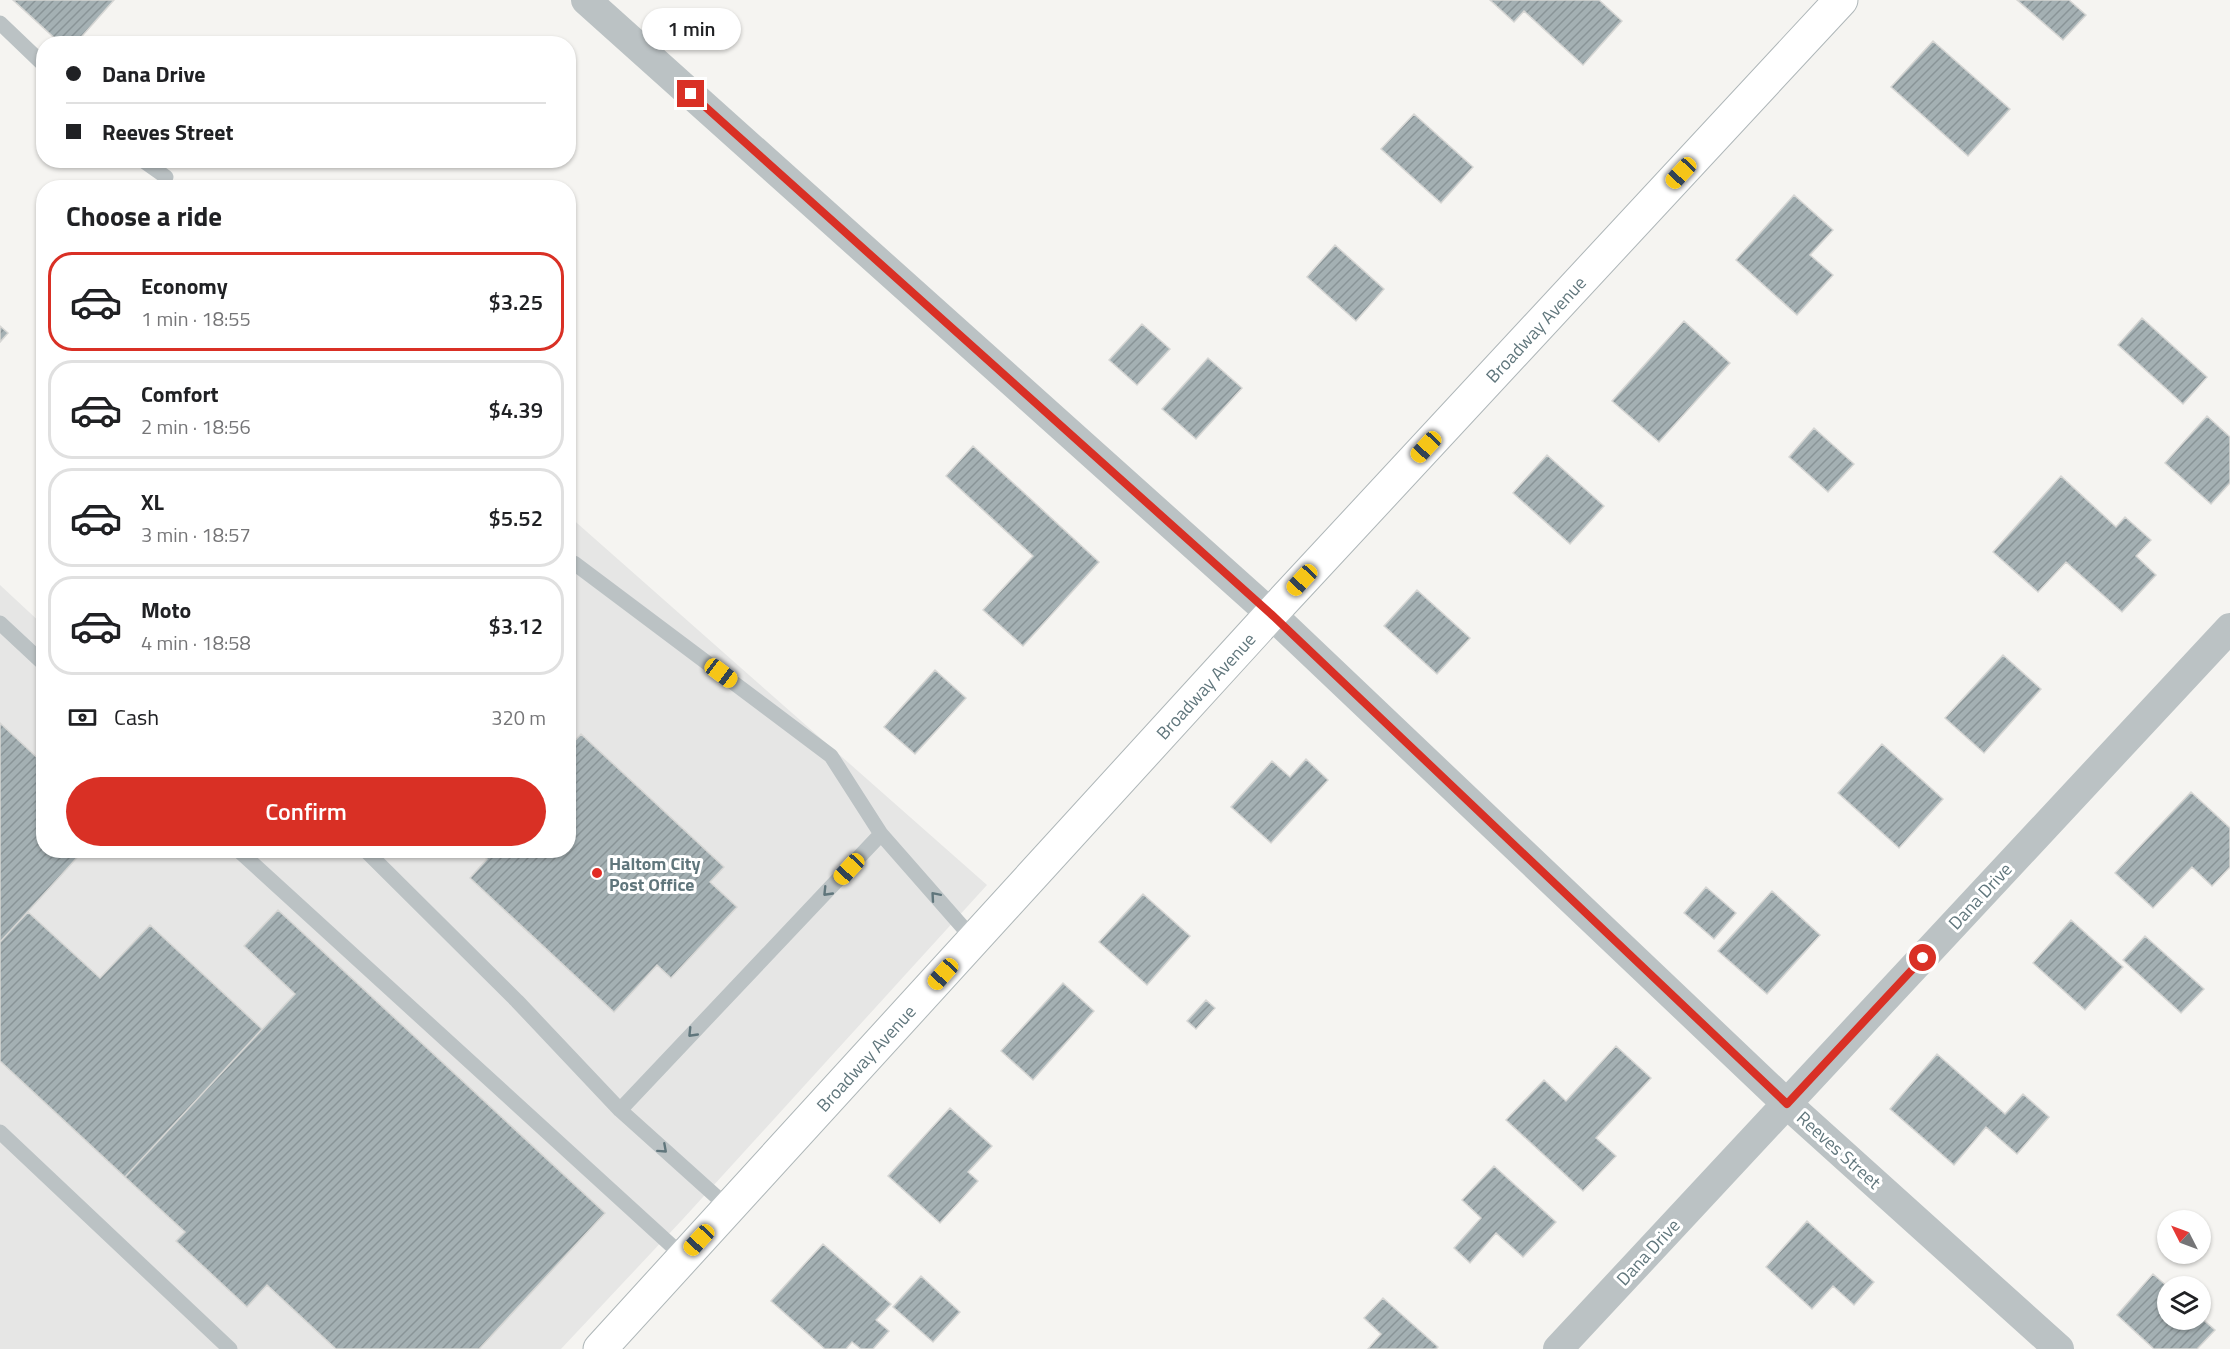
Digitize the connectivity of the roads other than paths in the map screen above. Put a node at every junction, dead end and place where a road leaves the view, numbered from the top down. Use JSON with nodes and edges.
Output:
{"nodes":[{"id":1,"x":586,"y":0,"type":"edge"},
{"id":2,"x":1841,"y":0,"type":"edge"},
{"id":3,"x":0,"y":23,"type":"edge"},
{"id":4,"x":36,"y":57,"type":"edge"},
{"id":5,"x":153,"y":168,"type":"edge"},
{"id":6,"x":166,"y":177,"type":"dead end"},
{"id":7,"x":576,"y":565,"type":"edge"},
{"id":8,"x":1271,"y":614,"type":"junction"},
{"id":9,"x":0,"y":623,"type":"edge"},
{"id":10,"x":2230,"y":628,"type":"edge"},
{"id":11,"x":36,"y":657,"type":"edge"},
{"id":12,"x":881,"y":834,"type":"junction"},
{"id":13,"x":247,"y":858,"type":"edge"},
{"id":14,"x":373,"y":858,"type":"edge"},
{"id":15,"x":974,"y":940,"type":"junction"},
{"id":16,"x":1787,"y":1104,"type":"junction"},
{"id":17,"x":620,"y":1110,"type":"junction"},
{"id":18,"x":0,"y":1132,"type":"edge"},
{"id":19,"x":729,"y":1208,"type":"junction"},
{"id":20,"x":684,"y":1257,"type":"junction"},
{"id":21,"x":230,"y":1349,"type":"edge"},
{"id":22,"x":600,"y":1349,"type":"edge"},
{"id":23,"x":1558,"y":1349,"type":"edge"},
{"id":24,"x":2060,"y":1349,"type":"edge"}],
"edges":[{"from":1,"to":8,"type":"street","name":"Reeves Street"},
{"from":2,"to":8,"type":"main road","name":"Broadway Avenue"},
{"from":3,"to":4,"type":"lane"},
{"from":5,"to":6,"type":"lane"},
{"from":7,"to":12,"type":"lane"},
{"from":8,"to":15,"type":"main road","name":"Broadway Avenue"},
{"from":8,"to":16,"type":"street","name":"Reeves Street"},
{"from":9,"to":11,"type":"lane"},
{"from":10,"to":16,"type":"street","name":"Dana Drive"},
{"from":15,"to":12,"type":"lane","one_way":true},
{"from":12,"to":17,"type":"lane","one_way":true},
{"from":13,"to":20,"type":"lane"},
{"from":14,"to":17,"type":"lane"},
{"from":15,"to":19,"type":"main road","name":"Broadway Avenue"},
{"from":16,"to":23,"type":"street","name":"Dana Drive"},
{"from":16,"to":24,"type":"street","name":"Reeves Street"},
{"from":17,"to":19,"type":"lane","one_way":true},
{"from":18,"to":21,"type":"lane"},
{"from":19,"to":20,"type":"main road","name":"Broadway Avenue"},
{"from":20,"to":22,"type":"main road","name":"Broadway Avenue"}]}
